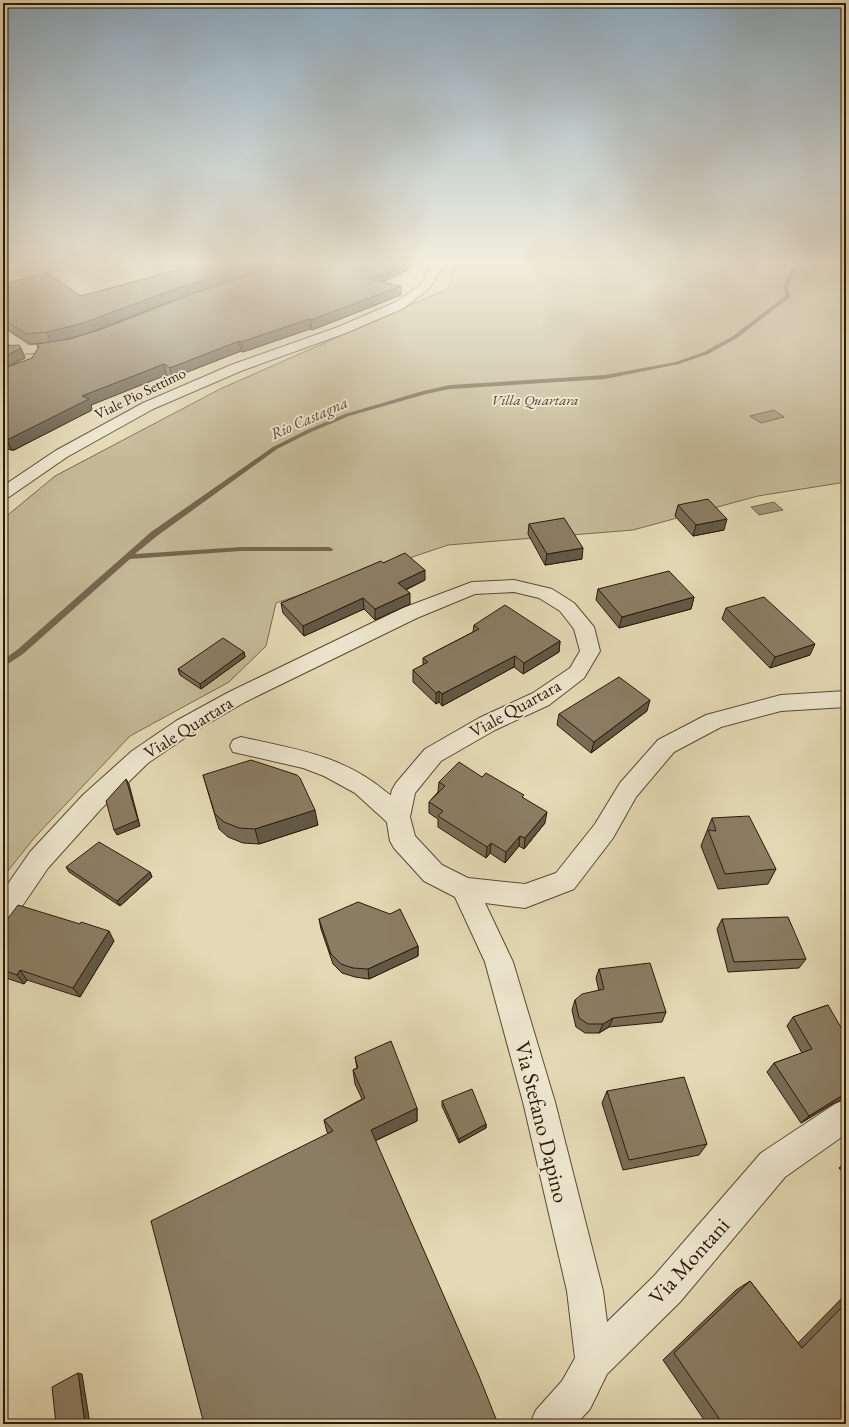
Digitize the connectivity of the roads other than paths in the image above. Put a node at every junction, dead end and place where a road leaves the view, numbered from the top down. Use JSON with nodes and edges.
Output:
{"nodes":[{"id":1,"x":350,"y":327,"type":"edge"},
{"id":2,"x":3,"y":334,"type":"edge"},
{"id":3,"x":78,"y":341,"type":"edge"},
{"id":4,"x":3,"y":351,"type":"edge"},
{"id":5,"x":29,"y":355,"type":"junction"},
{"id":6,"x":3,"y":493,"type":"edge"},
{"id":7,"x":846,"y":699,"type":"edge"},
{"id":8,"x":242,"y":746,"type":"dead end"},
{"id":9,"x":398,"y":817,"type":"junction"},
{"id":10,"x":465,"y":889,"type":"junction"},
{"id":11,"x":3,"y":913,"type":"edge"},
{"id":12,"x":846,"y":1115,"type":"edge"},
{"id":13,"x":594,"y":1361,"type":"junction"},
{"id":14,"x":550,"y":1424,"type":"edge"}],
"edges":[{"from":1,"to":6,"type":"street","name":"Viale Pio Settimo"},
{"from":2,"to":5,"type":"street"},
{"from":3,"to":5,"type":"street"},
{"from":4,"to":5,"type":"street"},
{"from":7,"to":10,"type":"street","name":"Viale Quartara"},
{"from":8,"to":9,"type":"street"},
{"from":9,"to":10,"type":"street","name":"Viale Quartara"},
{"from":9,"to":11,"type":"street","name":"Viale Quartara"},
{"from":10,"to":13,"type":"street","name":"Via Stefano Dapino"},
{"from":12,"to":13,"type":"street","name":"Via Montani"},
{"from":13,"to":14,"type":"street","name":"Via Montani"}]}
